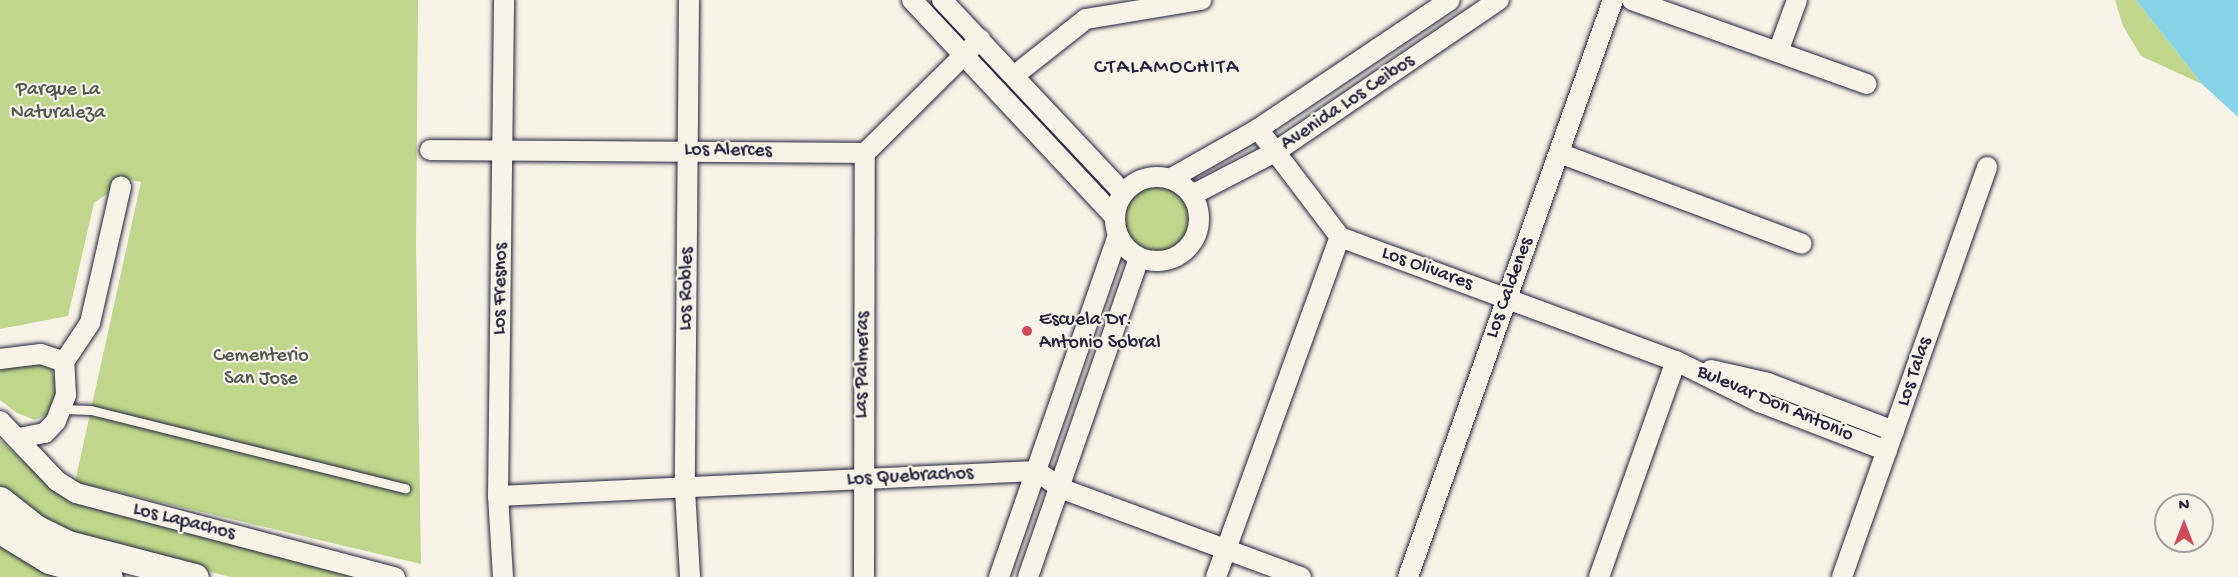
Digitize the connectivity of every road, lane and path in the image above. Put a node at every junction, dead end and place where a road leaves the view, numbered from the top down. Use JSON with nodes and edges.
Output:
{"nodes":[{"id":1,"x":504,"y":0,"type":"edge"},
{"id":2,"x":689,"y":0,"type":"edge"},
{"id":3,"x":912,"y":0,"type":"edge"},
{"id":4,"x":942,"y":0,"type":"edge"},
{"id":5,"x":1201,"y":0,"type":"edge"},
{"id":6,"x":1499,"y":0,"type":"edge"},
{"id":7,"x":1613,"y":0,"type":"edge"},
{"id":8,"x":1632,"y":0,"type":"edge"},
{"id":9,"x":1797,"y":0,"type":"edge"},
{"id":10,"x":1437,"y":4,"type":"edge"},
{"id":11,"x":1084,"y":9,"type":"edge"},
{"id":12,"x":1450,"y":34,"type":"junction"},
{"id":13,"x":980,"y":39,"type":"junction"},
{"id":14,"x":1778,"y":52,"type":"junction"},
{"id":15,"x":965,"y":55,"type":"junction"},
{"id":16,"x":1015,"y":75,"type":"junction"},
{"id":17,"x":1866,"y":84,"type":"dead end"},
{"id":18,"x":1258,"y":129,"type":"junction"},
{"id":19,"x":430,"y":150,"type":"dead end"},
{"id":20,"x":502,"y":150,"type":"junction"},
{"id":21,"x":689,"y":151,"type":"junction"},
{"id":22,"x":1275,"y":152,"type":"junction"},
{"id":23,"x":865,"y":153,"type":"junction"},
{"id":24,"x":1559,"y":153,"type":"junction"},
{"id":25,"x":1987,"y":167,"type":"dead end"},
{"id":26,"x":1170,"y":179,"type":"junction"},
{"id":27,"x":121,"y":186,"type":"dead end"},
{"id":28,"x":1124,"y":193,"type":"junction"},
{"id":29,"x":1192,"y":195,"type":"junction"},
{"id":30,"x":1114,"y":216,"type":"junction"},
{"id":31,"x":1118,"y":236,"type":"junction"},
{"id":32,"x":1340,"y":237,"type":"junction"},
{"id":33,"x":1802,"y":244,"type":"dead end"},
{"id":34,"x":1139,"y":258,"type":"junction"},
{"id":35,"x":1506,"y":299,"type":"junction"},
{"id":36,"x":0,"y":359,"type":"edge"},
{"id":37,"x":1676,"y":361,"type":"junction"},
{"id":38,"x":64,"y":362,"type":"junction"},
{"id":39,"x":63,"y":409,"type":"junction"},
{"id":40,"x":0,"y":421,"type":"edge"},
{"id":41,"x":1894,"y":431,"type":"junction"},
{"id":42,"x":19,"y":438,"type":"junction"},
{"id":43,"x":1887,"y":451,"type":"junction"},
{"id":44,"x":1037,"y":471,"type":"junction"},
{"id":45,"x":862,"y":478,"type":"junction"},
{"id":46,"x":405,"y":488,"type":"dead end"},
{"id":47,"x":1060,"y":488,"type":"junction"},
{"id":48,"x":685,"y":490,"type":"junction"},
{"id":49,"x":498,"y":496,"type":"junction"},
{"id":50,"x":0,"y":500,"type":"edge"},
{"id":51,"x":0,"y":530,"type":"edge"},
{"id":52,"x":1226,"y":549,"type":"junction"},
{"id":53,"x":109,"y":577,"type":"edge"},
{"id":54,"x":195,"y":577,"type":"edge"},
{"id":55,"x":395,"y":577,"type":"edge"},
{"id":56,"x":503,"y":577,"type":"edge"},
{"id":57,"x":690,"y":577,"type":"edge"},
{"id":58,"x":864,"y":577,"type":"edge"},
{"id":59,"x":999,"y":577,"type":"edge"},
{"id":60,"x":1028,"y":577,"type":"edge"},
{"id":61,"x":1216,"y":577,"type":"edge"},
{"id":62,"x":1301,"y":577,"type":"edge"},
{"id":63,"x":1408,"y":577,"type":"edge"},
{"id":64,"x":1599,"y":577,"type":"edge"},
{"id":65,"x":1842,"y":577,"type":"edge"}],
"edges":[{"from":1,"to":20,"type":"street","name":"Los Fresnos"},
{"from":2,"to":21,"type":"street","name":"Los Robles"},
{"from":3,"to":15,"type":"street"},
{"from":4,"to":13,"type":"street"},
{"from":5,"to":11,"type":"street"},
{"from":6,"to":12,"type":"street","name":"Avenida Los Ceibos"},
{"from":7,"to":24,"type":"street","name":"Los Caldenes"},
{"from":8,"to":14,"type":"street"},
{"from":9,"to":14,"type":"street"},
{"from":10,"to":12,"type":"street"},
{"from":10,"to":18,"type":"street","name":"Avenida Los Ceibos"},
{"from":11,"to":16,"type":"street"},
{"from":12,"to":22,"type":"street","name":"Avenida Los Ceibos"},
{"from":13,"to":15,"type":"street"},
{"from":13,"to":16,"type":"street"},
{"from":14,"to":17,"type":"street"},
{"from":15,"to":23,"type":"street"},
{"from":15,"to":30,"type":"street"},
{"from":16,"to":28,"type":"street"},
{"from":18,"to":22,"type":"street"},
{"from":18,"to":26,"type":"street","name":"Avenida Los Ceibos"},
{"from":19,"to":20,"type":"street","name":"Los Alerces"},
{"from":20,"to":21,"type":"street","name":"Los Alerces"},
{"from":20,"to":49,"type":"street","name":"Los Fresnos"},
{"from":21,"to":23,"type":"street","name":"Los Alerces"},
{"from":21,"to":48,"type":"street","name":"Los Robles"},
{"from":22,"to":29,"type":"street","name":"Avenida Los Ceibos"},
{"from":22,"to":32,"type":"street"},
{"from":23,"to":45,"type":"street","name":"Las Palmeras"},
{"from":24,"to":33,"type":"street"},
{"from":24,"to":35,"type":"street","name":"Los Caldenes"},
{"from":25,"to":41,"type":"street","name":"Los Talas"},
{"from":26,"to":28,"type":"street"},
{"from":26,"to":29,"type":"street"},
{"from":27,"to":38,"type":"street"},
{"from":28,"to":30,"type":"street"},
{"from":29,"to":34,"type":"street"},
{"from":30,"to":31,"type":"street"},
{"from":31,"to":34,"type":"street"},
{"from":31,"to":44,"type":"street"},
{"from":32,"to":35,"type":"street","name":"Los Olivares"},
{"from":32,"to":52,"type":"street"},
{"from":34,"to":47,"type":"street"},
{"from":35,"to":37,"type":"street","name":"Los Olivares"},
{"from":35,"to":63,"type":"street","name":"Los Caldenes"},
{"from":36,"to":38,"type":"street"},
{"from":37,"to":41,"type":"street","name":"Bulevar Don Antonio"},
{"from":37,"to":43,"type":"street","name":"Bulevar Don Antonio"},
{"from":37,"to":64,"type":"street"},
{"from":38,"to":39,"type":"street"},
{"from":39,"to":42,"type":"street"},
{"from":39,"to":46,"type":"lane"},
{"from":40,"to":42,"type":"street","name":"Los Lapachos"},
{"from":41,"to":43,"type":"street","name":"Los Talas"},
{"from":42,"to":55,"type":"street","name":"Los Lapachos"},
{"from":43,"to":65,"type":"street","name":"Los Talas"},
{"from":44,"to":45,"type":"street","name":"Los Quebrachos"},
{"from":44,"to":47,"type":"street"},
{"from":44,"to":59,"type":"street"},
{"from":45,"to":48,"type":"street","name":"Los Quebrachos"},
{"from":45,"to":58,"type":"street","name":"Las Palmeras"},
{"from":47,"to":52,"type":"street"},
{"from":47,"to":60,"type":"street"},
{"from":48,"to":49,"type":"street","name":"Los Quebrachos"},
{"from":48,"to":57,"type":"street","name":"Los Robles"},
{"from":49,"to":56,"type":"street","name":"Los Fresnos"},
{"from":50,"to":54,"type":"main road"},
{"from":51,"to":53,"type":"main road"},
{"from":52,"to":61,"type":"street"},
{"from":52,"to":62,"type":"street"}]}
